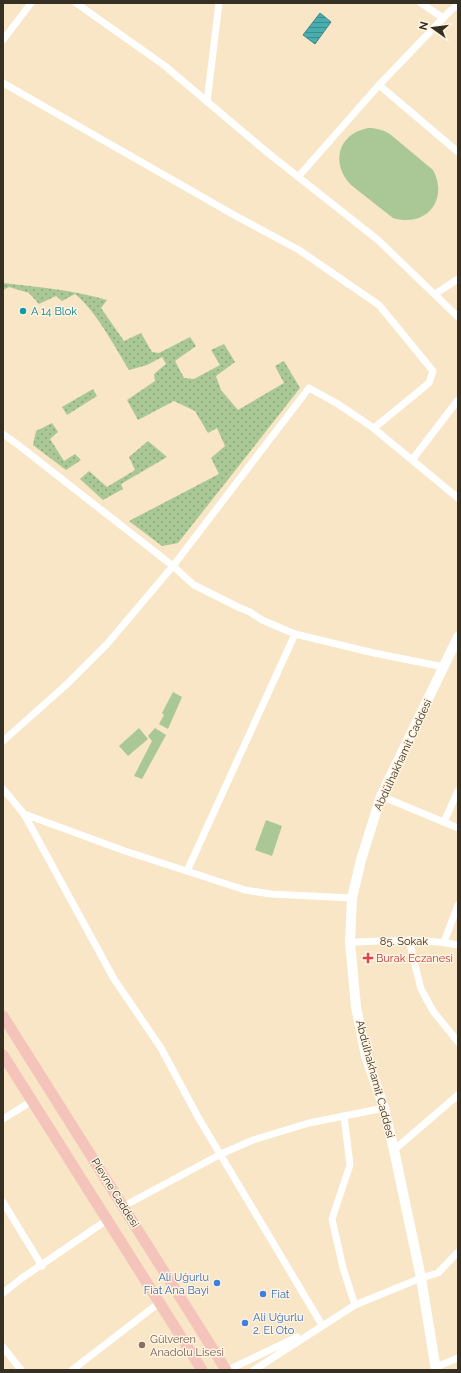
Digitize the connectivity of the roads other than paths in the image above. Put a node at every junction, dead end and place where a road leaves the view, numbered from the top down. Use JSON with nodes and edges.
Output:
{"nodes":[{"id":1,"x":31,"y":3,"type":"edge"},
{"id":2,"x":76,"y":3,"type":"edge"},
{"id":3,"x":219,"y":3,"type":"edge"},
{"id":4,"x":421,"y":3,"type":"edge"},
{"id":5,"x":458,"y":5,"type":"edge"},
{"id":6,"x":443,"y":18,"type":"junction"},
{"id":7,"x":3,"y":40,"type":"edge"},
{"id":8,"x":3,"y":83,"type":"edge"},
{"id":9,"x":379,"y":85,"type":"junction"},
{"id":10,"x":207,"y":102,"type":"junction"},
{"id":11,"x":458,"y":152,"type":"edge"},
{"id":12,"x":298,"y":177,"type":"junction"},
{"id":13,"x":458,"y":279,"type":"edge"},
{"id":14,"x":435,"y":294,"type":"junction"},
{"id":15,"x":458,"y":317,"type":"edge"},
{"id":16,"x":458,"y":400,"type":"edge"},
{"id":17,"x":374,"y":428,"type":"junction"},
{"id":18,"x":3,"y":434,"type":"edge"},
{"id":19,"x":412,"y":460,"type":"junction"},
{"id":20,"x":458,"y":498,"type":"edge"},
{"id":21,"x":173,"y":566,"type":"junction"},
{"id":22,"x":295,"y":634,"type":"junction"},
{"id":23,"x":458,"y":637,"type":"edge"},
{"id":24,"x":444,"y":667,"type":"junction"},
{"id":25,"x":3,"y":741,"type":"edge"},
{"id":26,"x":3,"y":789,"type":"edge"},
{"id":27,"x":458,"y":791,"type":"edge"},
{"id":28,"x":381,"y":796,"type":"junction"},
{"id":29,"x":24,"y":814,"type":"junction"},
{"id":30,"x":444,"y":822,"type":"junction"},
{"id":31,"x":458,"y":828,"type":"edge"},
{"id":32,"x":187,"y":871,"type":"junction"},
{"id":33,"x":352,"y":898,"type":"junction"},
{"id":34,"x":458,"y":905,"type":"edge"},
{"id":35,"x":409,"y":940,"type":"junction"},
{"id":36,"x":350,"y":942,"type":"junction"},
{"id":37,"x":444,"y":942,"type":"junction"},
{"id":38,"x":458,"y":944,"type":"edge"},
{"id":39,"x":3,"y":1016,"type":"edge"},
{"id":40,"x":458,"y":1042,"type":"edge"},
{"id":41,"x":3,"y":1055,"type":"edge"},
{"id":42,"x":458,"y":1095,"type":"edge"},
{"id":43,"x":32,"y":1101,"type":"junction"},
{"id":44,"x":384,"y":1108,"type":"junction"},
{"id":45,"x":344,"y":1116,"type":"junction"},
{"id":46,"x":3,"y":1119,"type":"edge"},
{"id":47,"x":394,"y":1150,"type":"junction"},
{"id":48,"x":220,"y":1154,"type":"junction"},
{"id":49,"x":3,"y":1202,"type":"edge"},
{"id":50,"x":124,"y":1206,"type":"junction"},
{"id":51,"x":107,"y":1220,"type":"junction"},
{"id":52,"x":458,"y":1252,"type":"edge"},
{"id":53,"x":42,"y":1266,"type":"junction"},
{"id":54,"x":421,"y":1278,"type":"junction"},
{"id":55,"x":3,"y":1293,"type":"edge"},
{"id":56,"x":159,"y":1303,"type":"junction"},
{"id":57,"x":355,"y":1305,"type":"junction"},
{"id":58,"x":322,"y":1325,"type":"junction"},
{"id":59,"x":3,"y":1347,"type":"edge"},
{"id":60,"x":458,"y":1358,"type":"edge"},
{"id":61,"x":436,"y":1368,"type":"edge"},
{"id":62,"x":22,"y":1370,"type":"edge"},
{"id":63,"x":72,"y":1370,"type":"edge"},
{"id":64,"x":202,"y":1370,"type":"edge"},
{"id":65,"x":227,"y":1370,"type":"edge"},
{"id":66,"x":254,"y":1370,"type":"edge"}],
"edges":[{"from":1,"to":7,"type":"street"},
{"from":2,"to":10,"type":"street"},
{"from":3,"to":10,"type":"street"},
{"from":4,"to":6,"type":"street"},
{"from":5,"to":6,"type":"street"},
{"from":6,"to":9,"type":"street"},
{"from":8,"to":17,"type":"street"},
{"from":9,"to":11,"type":"street"},
{"from":9,"to":12,"type":"street"},
{"from":10,"to":12,"type":"street"},
{"from":12,"to":14,"type":"street"},
{"from":13,"to":14,"type":"street"},
{"from":14,"to":15,"type":"street"},
{"from":16,"to":19,"type":"street"},
{"from":17,"to":19,"type":"street"},
{"from":17,"to":21,"type":"street"},
{"from":18,"to":21,"type":"street"},
{"from":19,"to":20,"type":"street"},
{"from":21,"to":22,"type":"street"},
{"from":21,"to":25,"type":"street"},
{"from":22,"to":24,"type":"street"},
{"from":22,"to":32,"type":"street"},
{"from":23,"to":24,"type":"main road","name":"Abdülhakhamit Caddesi"},
{"from":24,"to":28,"type":"main road","name":"Abdülhakhamit Caddesi"},
{"from":26,"to":29,"type":"street"},
{"from":27,"to":30,"type":"street"},
{"from":28,"to":30,"type":"street"},
{"from":28,"to":33,"type":"main road","name":"Abdülhakhamit Caddesi"},
{"from":29,"to":32,"type":"street"},
{"from":29,"to":48,"type":"street"},
{"from":30,"to":31,"type":"street"},
{"from":32,"to":33,"type":"street"},
{"from":33,"to":36,"type":"main road","name":"Abdülhakhamit Caddesi"},
{"from":34,"to":37,"type":"street"},
{"from":35,"to":36,"type":"street","name":"85. Sokak"},
{"from":35,"to":37,"type":"street","name":"85. Sokak"},
{"from":35,"to":40,"type":"street"},
{"from":36,"to":44,"type":"main road","name":"Abdülhakhamit Caddesi"},
{"from":37,"to":38,"type":"street","name":"85. Sokak"},
{"from":39,"to":50,"type":"main road","name":"Plevne Caddesi"},
{"from":41,"to":43,"type":"main road","name":"Plevne Caddesi"},
{"from":42,"to":47,"type":"street"},
{"from":43,"to":46,"type":"street"},
{"from":43,"to":51,"type":"main road","name":"Plevne Caddesi"},
{"from":44,"to":45,"type":"street"},
{"from":44,"to":47,"type":"main road","name":"Abdülhakhamit Caddesi"},
{"from":45,"to":48,"type":"street"},
{"from":45,"to":57,"type":"street"},
{"from":47,"to":54,"type":"main road","name":"Abdülhakhamit Caddesi"},
{"from":48,"to":50,"type":"street"},
{"from":48,"to":58,"type":"street"},
{"from":49,"to":53,"type":"street"},
{"from":50,"to":65,"type":"main road","name":"Plevne Caddesi"},
{"from":51,"to":53,"type":"street"},
{"from":51,"to":56,"type":"main road","name":"Plevne Caddesi"},
{"from":52,"to":54,"type":"street"},
{"from":53,"to":55,"type":"street"},
{"from":54,"to":57,"type":"street"},
{"from":54,"to":61,"type":"main road","name":"Abdülhakhamit Caddesi"},
{"from":56,"to":63,"type":"street"},
{"from":56,"to":64,"type":"main road","name":"Plevne Caddesi"},
{"from":57,"to":58,"type":"street"},
{"from":58,"to":65,"type":"street"},
{"from":58,"to":66,"type":"street"},
{"from":59,"to":62,"type":"street"},
{"from":60,"to":61,"type":"street"}]}
